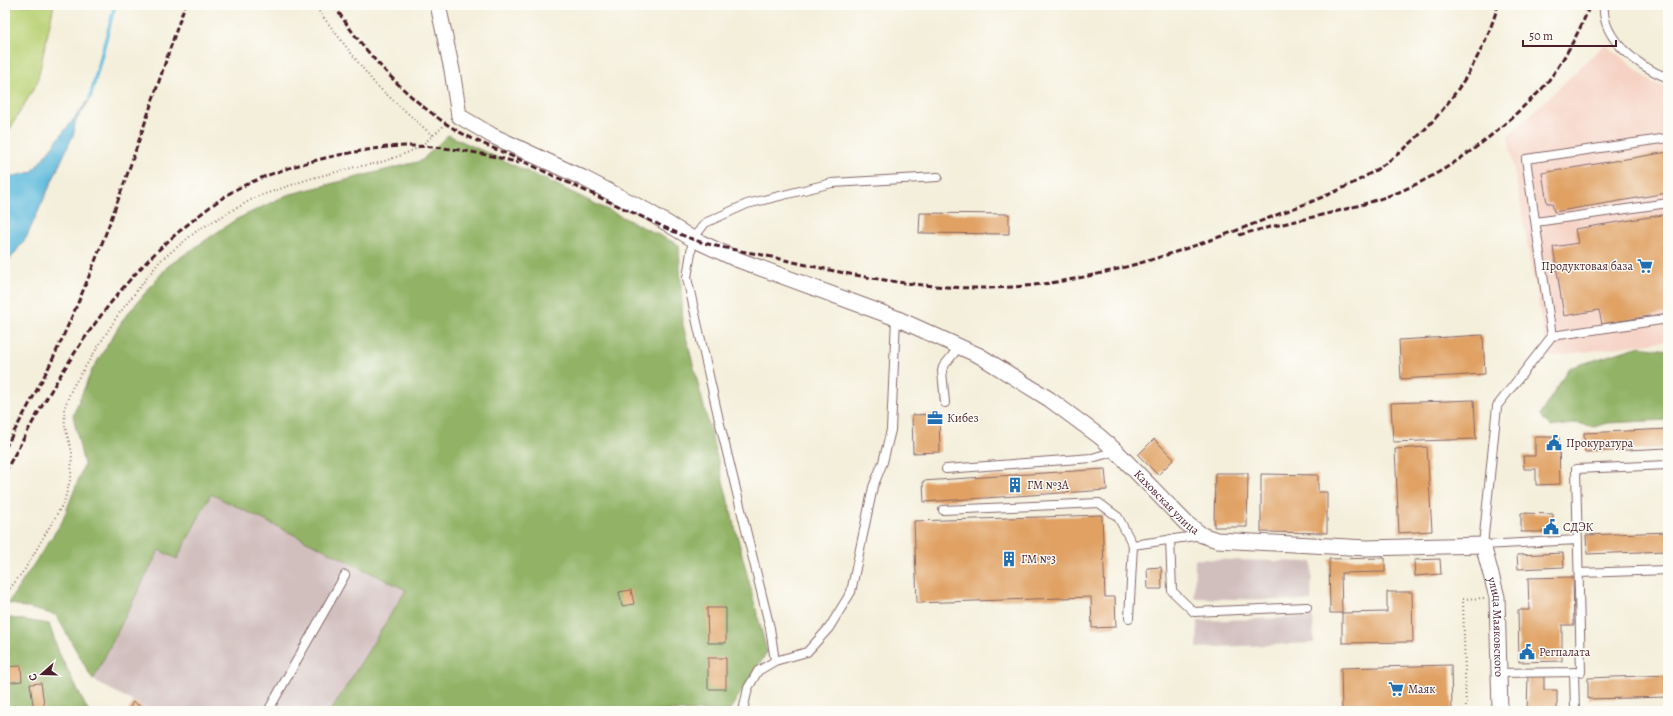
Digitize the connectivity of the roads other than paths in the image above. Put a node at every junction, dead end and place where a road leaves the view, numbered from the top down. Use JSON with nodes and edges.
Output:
{"nodes":[{"id":1,"x":438,"y":5,"type":"edge"},
{"id":2,"x":1604,"y":5,"type":"edge"},
{"id":3,"x":1668,"y":78,"type":"edge"},
{"id":4,"x":1668,"y":138,"type":"edge"},
{"id":5,"x":938,"y":177,"type":"dead end"},
{"id":6,"x":1668,"y":203,"type":"edge"},
{"id":7,"x":1536,"y":222,"type":"junction"},
{"id":8,"x":693,"y":239,"type":"junction"},
{"id":9,"x":896,"y":318,"type":"junction"},
{"id":10,"x":1668,"y":319,"type":"edge"},
{"id":11,"x":1552,"y":336,"type":"junction"},
{"id":12,"x":959,"y":347,"type":"junction"},
{"id":13,"x":945,"y":404,"type":"dead end"},
{"id":14,"x":1116,"y":451,"type":"junction"},
{"id":15,"x":1668,"y":465,"type":"edge"},
{"id":16,"x":946,"y":469,"type":"dead end"},
{"id":17,"x":943,"y":510,"type":"dead end"},
{"id":18,"x":1202,"y":535,"type":"junction"},
{"id":19,"x":1170,"y":539,"type":"junction"},
{"id":20,"x":1578,"y":540,"type":"junction"},
{"id":21,"x":1483,"y":545,"type":"junction"},
{"id":22,"x":1133,"y":546,"type":"junction"},
{"id":23,"x":1668,"y":570,"type":"edge"},
{"id":24,"x":1579,"y":573,"type":"junction"},
{"id":25,"x":345,"y":574,"type":"dead end"},
{"id":26,"x":1307,"y":607,"type":"dead end"},
{"id":27,"x":1128,"y":618,"type":"dead end"},
{"id":28,"x":775,"y":662,"type":"junction"},
{"id":29,"x":1574,"y":672,"type":"junction"},
{"id":30,"x":1499,"y":673,"type":"junction"},
{"id":31,"x":268,"y":711,"type":"edge"},
{"id":32,"x":742,"y":711,"type":"edge"},
{"id":33,"x":1500,"y":711,"type":"edge"},
{"id":34,"x":1575,"y":711,"type":"edge"}],
"edges":[{"from":1,"to":8,"type":"street","name":"Каховская улица"},
{"from":2,"to":3,"type":"lane"},
{"from":4,"to":7,"type":"lane"},
{"from":5,"to":8,"type":"lane"},
{"from":6,"to":7,"type":"lane"},
{"from":7,"to":11,"type":"lane"},
{"from":8,"to":9,"type":"street","name":"Каховская улица"},
{"from":8,"to":28,"type":"lane"},
{"from":9,"to":12,"type":"street","name":"Каховская улица"},
{"from":9,"to":28,"type":"lane"},
{"from":10,"to":11,"type":"lane"},
{"from":11,"to":21,"type":"lane"},
{"from":12,"to":13,"type":"lane"},
{"from":12,"to":14,"type":"street","name":"Каховская улица"},
{"from":14,"to":16,"type":"lane"},
{"from":14,"to":18,"type":"street","name":"Каховская улица"},
{"from":15,"to":20,"type":"lane"},
{"from":17,"to":22,"type":"lane"},
{"from":18,"to":19,"type":"lane"},
{"from":18,"to":21,"type":"street","name":"Каховская улица"},
{"from":19,"to":22,"type":"lane"},
{"from":19,"to":26,"type":"lane"},
{"from":20,"to":21,"type":"lane"},
{"from":20,"to":24,"type":"lane"},
{"from":21,"to":30,"type":"street","name":"улица Маяковского"},
{"from":22,"to":27,"type":"lane"},
{"from":23,"to":24,"type":"lane"},
{"from":24,"to":29,"type":"lane"},
{"from":25,"to":31,"type":"lane"},
{"from":28,"to":32,"type":"lane"},
{"from":29,"to":30,"type":"lane"},
{"from":29,"to":34,"type":"lane"},
{"from":30,"to":33,"type":"street","name":"улица Маяковского"}]}
